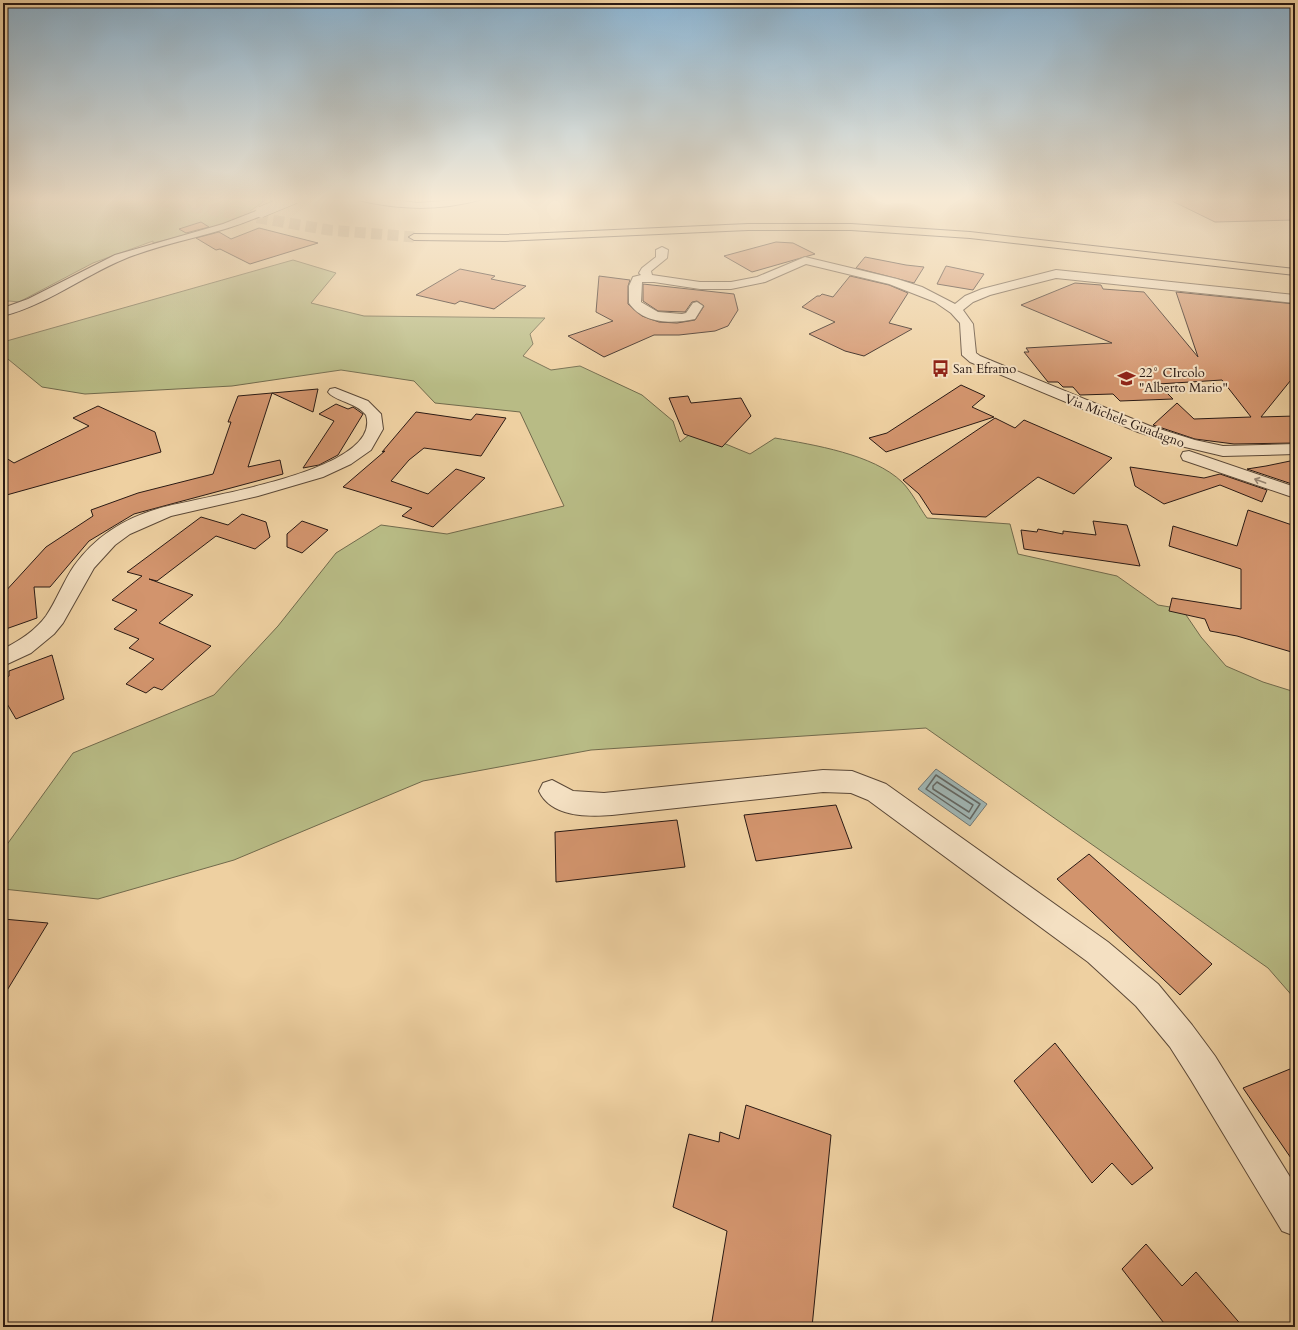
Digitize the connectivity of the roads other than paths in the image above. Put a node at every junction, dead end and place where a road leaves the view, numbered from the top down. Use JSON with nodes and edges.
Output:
{"nodes":[{"id":1,"x":114,"y":260,"type":"edge"},
{"id":2,"x":658,"y":260,"type":"edge"},
{"id":3,"x":804,"y":260,"type":"edge"},
{"id":4,"x":804,"y":260,"type":"edge"},
{"id":5,"x":1203,"y":260,"type":"edge"},
{"id":6,"x":1246,"y":260,"type":"edge"},
{"id":7,"x":1295,"y":265,"type":"edge"},
{"id":8,"x":1295,"y":272,"type":"edge"},
{"id":9,"x":648,"y":278,"type":"junction"},
{"id":10,"x":1295,"y":298,"type":"edge"},
{"id":11,"x":697,"y":306,"type":"dead end"},
{"id":12,"x":957,"y":309,"type":"junction"},
{"id":13,"x":3,"y":312,"type":"edge"},
{"id":14,"x":985,"y":364,"type":"junction"},
{"id":15,"x":335,"y":392,"type":"dead end"},
{"id":16,"x":1295,"y":449,"type":"edge"},
{"id":17,"x":1295,"y":493,"type":"edge"},
{"id":18,"x":3,"y":658,"type":"edge"},
{"id":19,"x":552,"y":791,"type":"dead end"},
{"id":20,"x":1295,"y":1218,"type":"edge"}],
"edges":[{"from":1,"to":13,"type":"street","bridge":true},
{"from":2,"to":9,"type":"street"},
{"from":3,"to":9,"type":"street"},
{"from":4,"to":12,"type":"street"},
{"from":5,"to":8,"type":"highway"},
{"from":6,"to":7,"type":"highway"},
{"from":9,"to":11,"type":"street"},
{"from":10,"to":12,"type":"street"},
{"from":12,"to":14,"type":"street","name":"Via Michele Guadagno"},
{"from":14,"to":16,"type":"street","name":"Via Michele Guadagno"},
{"from":17,"to":14,"type":"street","one_way":true},
{"from":15,"to":18,"type":"street"},
{"from":19,"to":20,"type":"street"}]}
